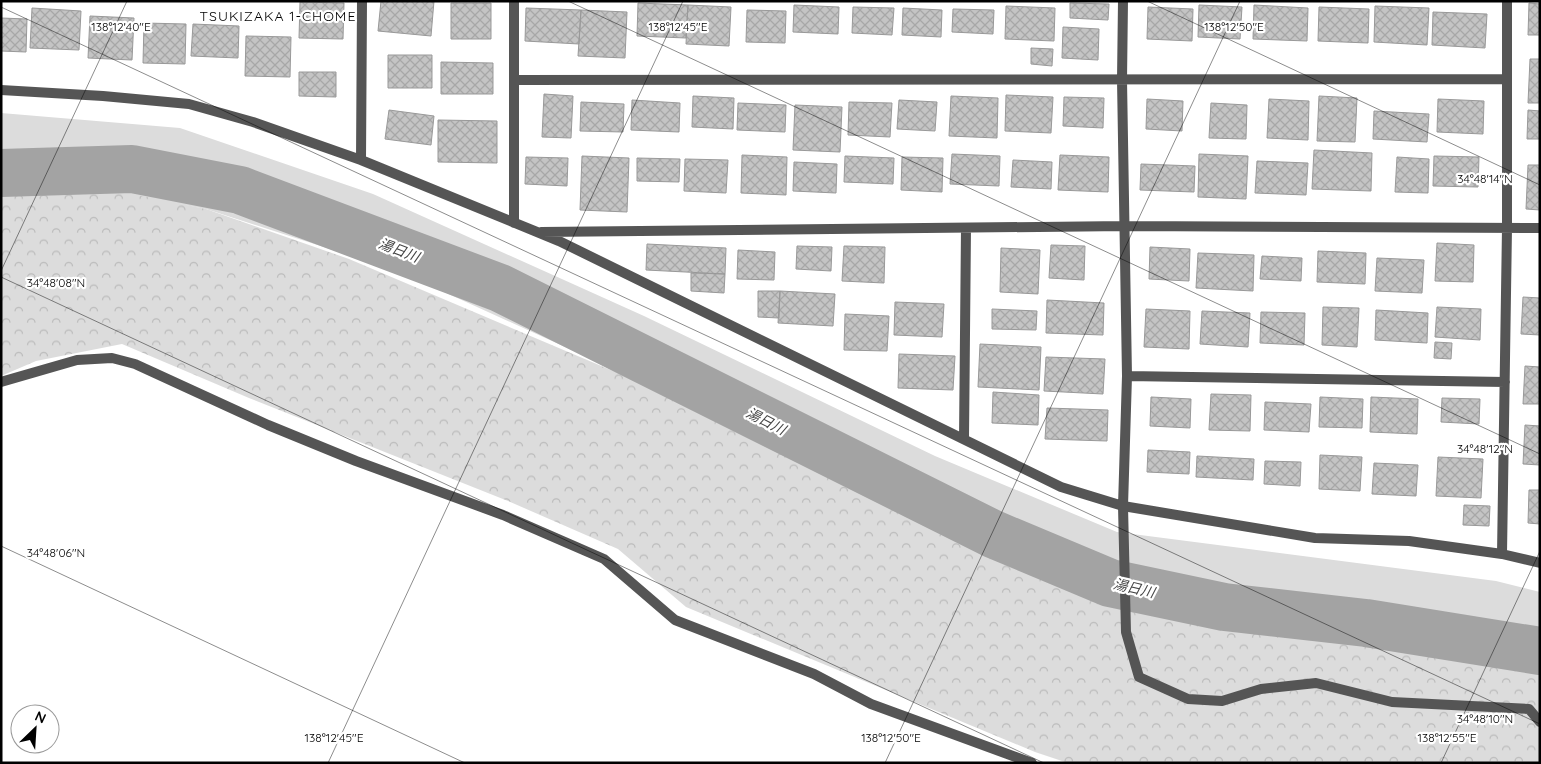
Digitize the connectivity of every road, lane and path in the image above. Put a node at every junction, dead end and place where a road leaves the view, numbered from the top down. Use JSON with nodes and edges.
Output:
{"nodes":[{"id":1,"x":362,"y":1,"type":"edge"},
{"id":2,"x":514,"y":1,"type":"edge"},
{"id":3,"x":1123,"y":1,"type":"edge"},
{"id":4,"x":1507,"y":1,"type":"edge"},
{"id":5,"x":1507,"y":79,"type":"junction"},
{"id":6,"x":514,"y":80,"type":"junction"},
{"id":7,"x":1122,"y":80,"type":"junction"},
{"id":8,"x":1,"y":90,"type":"edge"},
{"id":9,"x":361,"y":160,"type":"junction"},
{"id":10,"x":514,"y":223,"type":"junction"},
{"id":11,"x":1126,"y":226,"type":"junction"},
{"id":12,"x":966,"y":228,"type":"junction"},
{"id":13,"x":1507,"y":228,"type":"junction"},
{"id":14,"x":1540,"y":228,"type":"edge"},
{"id":15,"x":536,"y":232,"type":"junction"},
{"id":16,"x":1127,"y":376,"type":"junction"},
{"id":17,"x":1,"y":382,"type":"edge"},
{"id":18,"x":1505,"y":382,"type":"junction"},
{"id":19,"x":964,"y":440,"type":"junction"},
{"id":20,"x":1123,"y":506,"type":"junction"},
{"id":21,"x":1502,"y":554,"type":"junction"},
{"id":22,"x":1540,"y":563,"type":"edge"},
{"id":23,"x":1540,"y":722,"type":"edge"},
{"id":24,"x":1032,"y":763,"type":"edge"}],
"edges":[{"from":1,"to":9,"type":"street"},
{"from":2,"to":6,"type":"street"},
{"from":3,"to":7,"type":"street"},
{"from":4,"to":5,"type":"street"},
{"from":5,"to":7,"type":"street"},
{"from":5,"to":13,"type":"street"},
{"from":6,"to":7,"type":"street"},
{"from":6,"to":10,"type":"street"},
{"from":7,"to":11,"type":"street"},
{"from":8,"to":9,"type":"street"},
{"from":9,"to":10,"type":"street"},
{"from":10,"to":15,"type":"street"},
{"from":11,"to":12,"type":"street"},
{"from":11,"to":13,"type":"street"},
{"from":11,"to":16,"type":"street"},
{"from":12,"to":15,"type":"street"},
{"from":12,"to":19,"type":"street"},
{"from":13,"to":14,"type":"street"},
{"from":13,"to":18,"type":"street"},
{"from":15,"to":19,"type":"street"},
{"from":16,"to":18,"type":"street"},
{"from":16,"to":20,"type":"street"},
{"from":17,"to":24,"type":"street"},
{"from":18,"to":21,"type":"street"},
{"from":19,"to":20,"type":"street"},
{"from":20,"to":21,"type":"street"},
{"from":20,"to":23,"type":"street"},
{"from":21,"to":22,"type":"street"}]}
